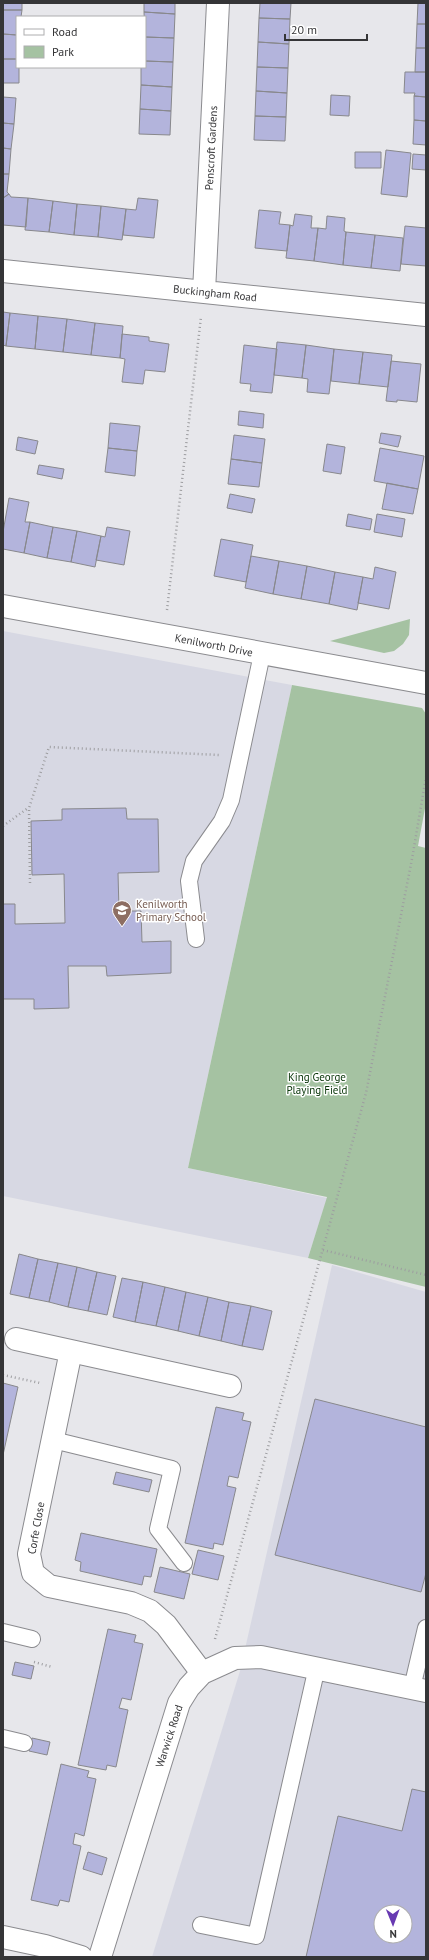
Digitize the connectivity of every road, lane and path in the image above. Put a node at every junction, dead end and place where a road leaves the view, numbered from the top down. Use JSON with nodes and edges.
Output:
{"nodes":[{"id":1,"x":218,"y":3,"type":"edge"},
{"id":2,"x":3,"y":271,"type":"edge"},
{"id":3,"x":204,"y":292,"type":"junction"},
{"id":4,"x":426,"y":315,"type":"edge"},
{"id":5,"x":3,"y":606,"type":"edge"},
{"id":6,"x":167,"y":611,"type":"dead end"},
{"id":7,"x":262,"y":654,"type":"junction"},
{"id":8,"x":426,"y":683,"type":"edge"},
{"id":9,"x":222,"y":753,"type":"dead end"},
{"id":10,"x":426,"y":778,"type":"edge"},
{"id":11,"x":29,"y":808,"type":"junction"},
{"id":12,"x":3,"y":826,"type":"edge"},
{"id":13,"x":30,"y":883,"type":"dead end"},
{"id":14,"x":196,"y":939,"type":"dead end"},
{"id":15,"x":323,"y":1250,"type":"junction"},
{"id":16,"x":426,"y":1275,"type":"edge"},
{"id":17,"x":16,"y":1339,"type":"dead end"},
{"id":18,"x":71,"y":1351,"type":"junction"},
{"id":19,"x":3,"y":1375,"type":"edge"},
{"id":20,"x":230,"y":1386,"type":"dead end"},
{"id":21,"x":64,"y":1388,"type":"junction"},
{"id":22,"x":53,"y":1440,"type":"junction"},
{"id":23,"x":184,"y":1563,"type":"dead end"},
{"id":24,"x":426,"y":1628,"type":"edge"},
{"id":25,"x":3,"y":1632,"type":"edge"},
{"id":26,"x":215,"y":1638,"type":"dead end"},
{"id":27,"x":32,"y":1639,"type":"dead end"},
{"id":28,"x":317,"y":1667,"type":"junction"},
{"id":29,"x":202,"y":1673,"type":"junction"},
{"id":30,"x":419,"y":1689,"type":"edge"},
{"id":31,"x":3,"y":1738,"type":"edge"},
{"id":32,"x":24,"y":1743,"type":"dead end"},
{"id":33,"x":201,"y":1925,"type":"dead end"},
{"id":34,"x":3,"y":1937,"type":"edge"},
{"id":35,"x":81,"y":1957,"type":"edge"},
{"id":36,"x":100,"y":1957,"type":"edge"}],
"edges":[{"from":1,"to":3,"type":"street","name":"Penscroft Gardens"},
{"from":2,"to":3,"type":"street","name":"Buckingham Road"},
{"from":3,"to":4,"type":"street","name":"Buckingham Road"},
{"from":3,"to":6,"type":"path"},
{"from":5,"to":7,"type":"street","name":"Kenilworth Drive"},
{"from":7,"to":8,"type":"street","name":"Kenilworth Drive"},
{"from":7,"to":14,"type":"lane"},
{"from":9,"to":11,"type":"path"},
{"from":10,"to":15,"type":"path"},
{"from":11,"to":12,"type":"path"},
{"from":11,"to":13,"type":"path"},
{"from":15,"to":16,"type":"path"},
{"from":15,"to":26,"type":"path"},
{"from":17,"to":18,"type":"street"},
{"from":18,"to":20,"type":"street"},
{"from":18,"to":21,"type":"street","name":"Corfe Close"},
{"from":19,"to":21,"type":"path"},
{"from":21,"to":22,"type":"street","name":"Corfe Close"},
{"from":22,"to":23,"type":"lane"},
{"from":22,"to":29,"type":"street","name":"Corfe Close"},
{"from":24,"to":30,"type":"lane"},
{"from":25,"to":27,"type":"lane"},
{"from":28,"to":29,"type":"street","name":"Warwick Road"},
{"from":28,"to":30,"type":"street","name":"Warwick Road"},
{"from":28,"to":33,"type":"lane"},
{"from":29,"to":36,"type":"street","name":"Warwick Road"},
{"from":31,"to":32,"type":"lane"},
{"from":34,"to":35,"type":"street"}]}
